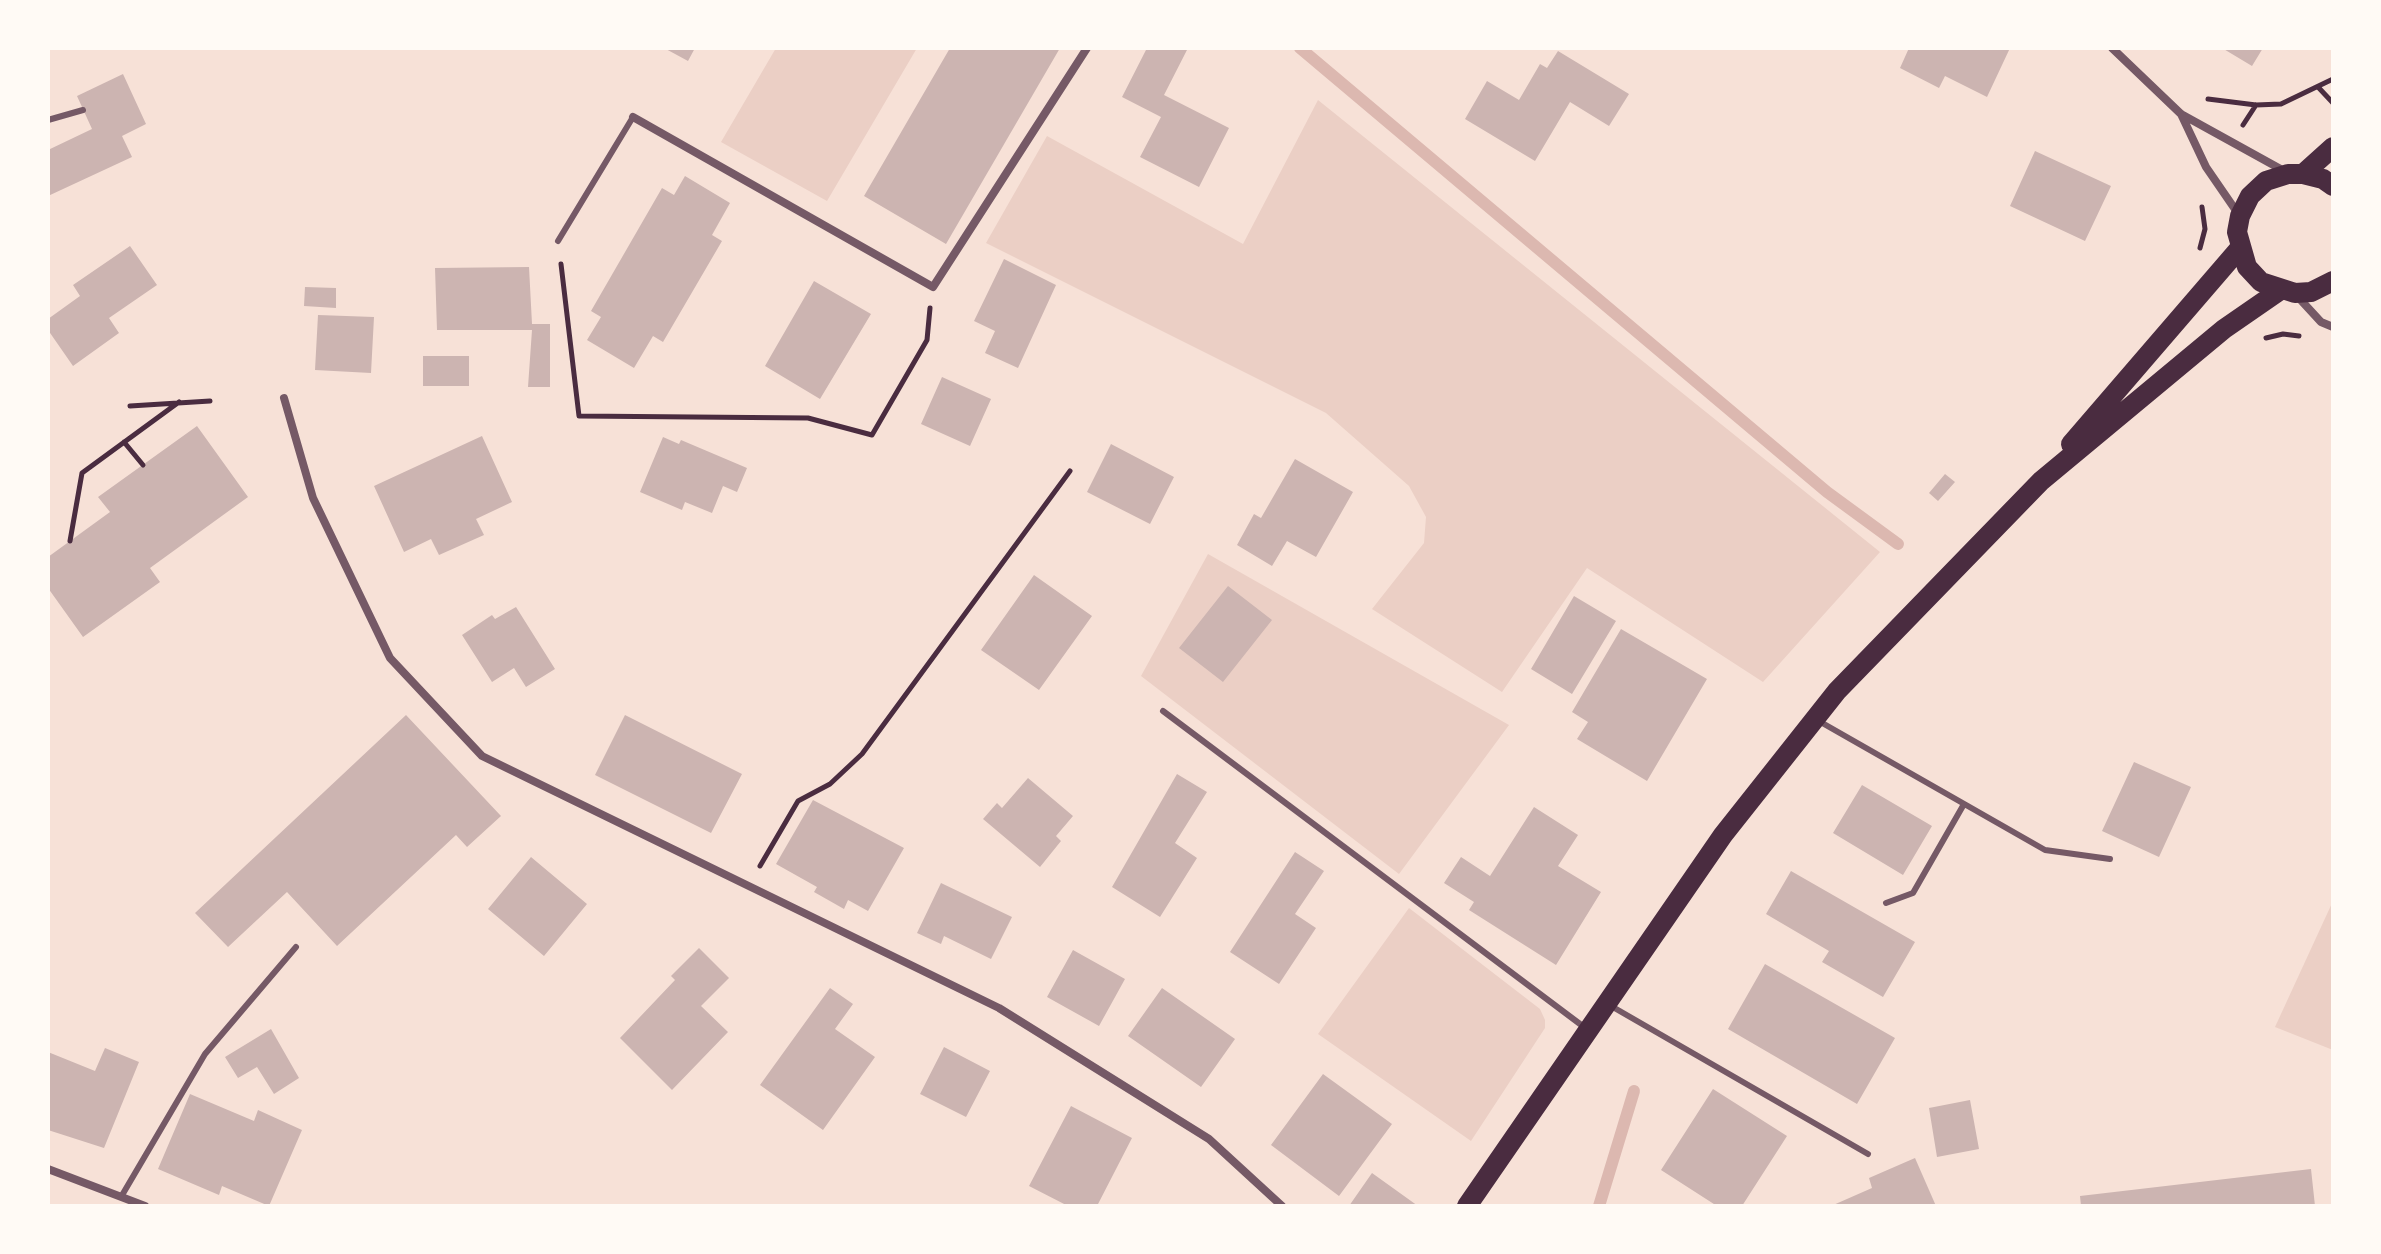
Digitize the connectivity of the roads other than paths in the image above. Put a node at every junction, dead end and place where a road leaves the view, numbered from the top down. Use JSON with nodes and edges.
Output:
{"nodes":[{"id":1,"x":1087,"y":48,"type":"edge"},
{"id":2,"x":2112,"y":48,"type":"edge"},
{"id":3,"x":83,"y":110,"type":"dead end"},
{"id":4,"x":2181,"y":114,"type":"junction"},
{"id":5,"x":633,"y":117,"type":"joint"},
{"id":6,"x":48,"y":120,"type":"edge"},
{"id":7,"x":2333,"y":147,"type":"edge"},
{"id":8,"x":2295,"y":174,"type":"junction"},
{"id":9,"x":2333,"y":186,"type":"edge"},
{"id":10,"x":2240,"y":216,"type":"junction"},
{"id":11,"x":558,"y":241,"type":"road end"},
{"id":12,"x":2239,"y":249,"type":"junction"},
{"id":13,"x":2333,"y":281,"type":"edge"},
{"id":14,"x":2287,"y":292,"type":"junction"},
{"id":15,"x":2333,"y":327,"type":"edge"},
{"id":16,"x":284,"y":398,"type":"dead end"},
{"id":17,"x":2041,"y":481,"type":"junction"},
{"id":18,"x":1163,"y":711,"type":"dead end"},
{"id":19,"x":1815,"y":719,"type":"junction"},
{"id":20,"x":1964,"y":804,"type":"junction"},
{"id":21,"x":2110,"y":859,"type":"dead end"},
{"id":22,"x":1886,"y":903,"type":"dead end"},
{"id":23,"x":296,"y":947,"type":"dead end"},
{"id":24,"x":1608,"y":1004,"type":"junction"},
{"id":25,"x":1590,"y":1031,"type":"junction"},
{"id":26,"x":1868,"y":1154,"type":"dead end"},
{"id":27,"x":48,"y":1169,"type":"edge"},
{"id":28,"x":121,"y":1197,"type":"junction"},
{"id":29,"x":145,"y":1206,"type":"edge"},
{"id":30,"x":1282,"y":1206,"type":"edge"},
{"id":31,"x":1467,"y":1206,"type":"edge"}],
"edges":[{"from":1,"to":5,"type":"street"},
{"from":2,"to":4,"type":"street"},
{"from":3,"to":6,"type":"lane"},
{"from":4,"to":8,"type":"street"},
{"from":4,"to":10,"type":"street"},
{"from":5,"to":11,"type":"lane"},
{"from":7,"to":8,"type":"main road"},
{"from":8,"to":9,"type":"main road"},
{"from":8,"to":10,"type":"main road"},
{"from":10,"to":12,"type":"main road"},
{"from":12,"to":14,"type":"main road"},
{"from":12,"to":17,"type":"main road"},
{"from":13,"to":14,"type":"main road"},
{"from":14,"to":15,"type":"street"},
{"from":14,"to":17,"type":"main road"},
{"from":16,"to":30,"type":"street"},
{"from":17,"to":19,"type":"main road"},
{"from":18,"to":25,"type":"lane"},
{"from":19,"to":20,"type":"lane"},
{"from":19,"to":24,"type":"main road"},
{"from":20,"to":21,"type":"lane"},
{"from":20,"to":22,"type":"lane"},
{"from":23,"to":28,"type":"lane"},
{"from":24,"to":25,"type":"main road"},
{"from":24,"to":26,"type":"lane"},
{"from":25,"to":31,"type":"main road"},
{"from":27,"to":28,"type":"street"},
{"from":28,"to":29,"type":"street"}]}
